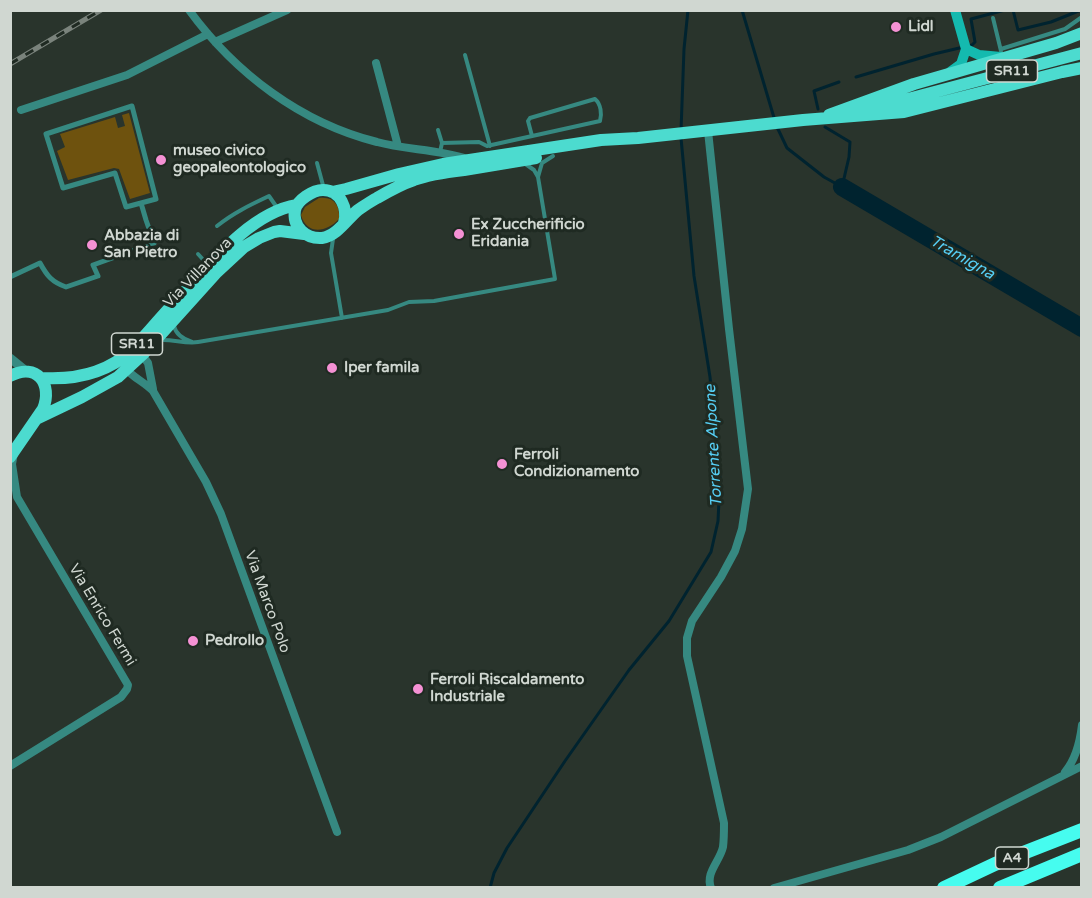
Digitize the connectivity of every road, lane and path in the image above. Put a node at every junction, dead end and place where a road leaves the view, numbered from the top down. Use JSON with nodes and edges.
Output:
{"nodes":[{"id":1,"x":189,"y":10,"type":"edge"},
{"id":2,"x":287,"y":10,"type":"edge"},
{"id":3,"x":955,"y":10,"type":"edge"},
{"id":4,"x":1082,"y":17,"type":"edge"},
{"id":5,"x":993,"y":18,"type":"dead end"},
{"id":6,"x":1082,"y":33,"type":"edge"},
{"id":7,"x":208,"y":34,"type":"junction"},
{"id":8,"x":215,"y":42,"type":"junction"},
{"id":9,"x":965,"y":45,"type":"junction"},
{"id":10,"x":1001,"y":53,"type":"junction"},
{"id":11,"x":1082,"y":53,"type":"edge"},
{"id":12,"x":465,"y":55,"type":"dead end"},
{"id":13,"x":376,"y":63,"type":"dead end"},
{"id":14,"x":1082,"y":68,"type":"edge"},
{"id":15,"x":944,"y":75,"type":"junction"},
{"id":16,"x":21,"y":110,"type":"dead end"},
{"id":17,"x":828,"y":115,"type":"junction"},
{"id":18,"x":802,"y":120,"type":"junction"},
{"id":19,"x":438,"y":129,"type":"dead end"},
{"id":20,"x":708,"y":131,"type":"junction"},
{"id":21,"x":532,"y":136,"type":"junction"},
{"id":22,"x":638,"y":138,"type":"junction"},
{"id":23,"x":398,"y":146,"type":"junction"},
{"id":24,"x":441,"y":147,"type":"junction"},
{"id":25,"x":420,"y":150,"type":"junction"},
{"id":26,"x":489,"y":150,"type":"junction"},
{"id":27,"x":553,"y":156,"type":"junction"},
{"id":28,"x":521,"y":161,"type":"junction"},
{"id":29,"x":317,"y":163,"type":"dead end"},
{"id":30,"x":467,"y":165,"type":"junction"},
{"id":31,"x":431,"y":167,"type":"junction"},
{"id":32,"x":538,"y":177,"type":"junction"},
{"id":33,"x":328,"y":191,"type":"junction"},
{"id":34,"x":141,"y":203,"type":"junction"},
{"id":35,"x":297,"y":205,"type":"junction"},
{"id":36,"x":279,"y":210,"type":"junction"},
{"id":37,"x":344,"y":223,"type":"junction"},
{"id":38,"x":217,"y":226,"type":"dead end"},
{"id":39,"x":334,"y":233,"type":"junction"},
{"id":40,"x":304,"y":234,"type":"junction"},
{"id":41,"x":318,"y":238,"type":"junction"},
{"id":42,"x":331,"y":253,"type":"junction"},
{"id":43,"x":198,"y":254,"type":"dead end"},
{"id":44,"x":209,"y":266,"type":"junction"},
{"id":45,"x":10,"y":277,"type":"edge"},
{"id":46,"x":342,"y":318,"type":"junction"},
{"id":47,"x":173,"y":321,"type":"junction"},
{"id":48,"x":153,"y":342,"type":"junction"},
{"id":49,"x":192,"y":343,"type":"junction"},
{"id":50,"x":142,"y":355,"type":"junction"},
{"id":51,"x":10,"y":358,"type":"edge"},
{"id":52,"x":126,"y":369,"type":"junction"},
{"id":53,"x":26,"y":371,"type":"junction"},
{"id":54,"x":10,"y":376,"type":"edge"},
{"id":55,"x":42,"y":378,"type":"junction"},
{"id":56,"x":153,"y":391,"type":"junction"},
{"id":57,"x":36,"y":419,"type":"junction"},
{"id":58,"x":12,"y":455,"type":"edge"},
{"id":59,"x":14,"y":494,"type":"edge"},
{"id":60,"x":1082,"y":725,"type":"edge"},
{"id":61,"x":10,"y":766,"type":"edge"},
{"id":62,"x":1082,"y":766,"type":"edge"},
{"id":63,"x":1082,"y":773,"type":"edge"},
{"id":64,"x":1062,"y":776,"type":"junction"},
{"id":65,"x":1082,"y":830,"type":"edge"},
{"id":66,"x":337,"y":832,"type":"dead end"},
{"id":67,"x":1082,"y":854,"type":"edge"},
{"id":68,"x":711,"y":888,"type":"edge"},
{"id":69,"x":774,"y":888,"type":"edge"},
{"id":70,"x":944,"y":888,"type":"edge"},
{"id":71,"x":1000,"y":888,"type":"edge"}],
"edges":[{"from":1,"to":7,"type":"street"},
{"from":2,"to":8,"type":"street"},
{"from":3,"to":9,"type":"main road"},
{"from":4,"to":10,"type":"lane"},
{"from":5,"to":10,"type":"lane"},
{"from":6,"to":10,"type":"main road"},
{"from":7,"to":8,"type":"street"},
{"from":7,"to":16,"type":"street"},
{"from":8,"to":23,"type":"street"},
{"from":9,"to":10,"type":"main road"},
{"from":9,"to":15,"type":"main road"},
{"from":10,"to":15,"type":"main road"},
{"from":11,"to":17,"type":"main road","number":"SR11"},
{"from":12,"to":26,"type":"lane"},
{"from":13,"to":23,"type":"street"},
{"from":14,"to":18,"type":"main road"},
{"from":15,"to":17,"type":"main road"},
{"from":17,"to":18,"type":"main road","number":"SR11"},
{"from":18,"to":20,"type":"main road","number":"SR11"},
{"from":19,"to":24,"type":"lane"},
{"from":20,"to":22,"type":"main road","number":"SR11"},
{"from":20,"to":68,"type":"street"},
{"from":21,"to":21,"type":"lane"},
{"from":21,"to":26,"type":"lane"},
{"from":22,"to":26,"type":"main road","number":"SR11"},
{"from":22,"to":27,"type":"main road","number":"SR11"},
{"from":23,"to":25,"type":"street"},
{"from":24,"to":25,"type":"street"},
{"from":24,"to":26,"type":"lane"},
{"from":24,"to":30,"type":"street"},
{"from":25,"to":31,"type":"street"},
{"from":26,"to":30,"type":"main road","number":"SR11"},
{"from":27,"to":28,"type":"main road","number":"SR11"},
{"from":27,"to":32,"type":"lane"},
{"from":28,"to":30,"type":"main road","number":"SR11"},
{"from":28,"to":32,"type":"lane"},
{"from":29,"to":33,"type":"lane"},
{"from":30,"to":31,"type":"main road","number":"SR11"},
{"from":30,"to":37,"type":"main road","number":"SR11"},
{"from":31,"to":33,"type":"main road","number":"SR11"},
{"from":32,"to":46,"type":"lane"},
{"from":33,"to":35,"type":"main road","number":"SR11"},
{"from":33,"to":37,"type":"main road"},
{"from":34,"to":34,"type":"street"},
{"from":34,"to":45,"type":"street"},
{"from":35,"to":36,"type":"main road","name":"Via Villanova","number":"SR11"},
{"from":35,"to":40,"type":"main road"},
{"from":36,"to":38,"type":"lane"},
{"from":36,"to":44,"type":"main road","name":"Via Villanova","number":"SR11"},
{"from":37,"to":39,"type":"main road","number":"SR11"},
{"from":39,"to":41,"type":"main road","number":"SR11"},
{"from":39,"to":42,"type":"lane"},
{"from":40,"to":41,"type":"main road","number":"SR11"},
{"from":40,"to":47,"type":"main road","name":"Via Villanova","number":"SR11"},
{"from":41,"to":42,"type":"lane"},
{"from":42,"to":46,"type":"lane"},
{"from":43,"to":44,"type":"lane"},
{"from":44,"to":55,"type":"main road","name":"Via Villanova","number":"SR11"},
{"from":46,"to":49,"type":"lane"},
{"from":47,"to":48,"type":"main road","name":"Via Villanova","number":"SR11"},
{"from":47,"to":49,"type":"lane"},
{"from":48,"to":49,"type":"lane"},
{"from":48,"to":50,"type":"main road","name":"Via Villanova","number":"SR11"},
{"from":50,"to":52,"type":"main road","name":"Via Villanova","number":"SR11"},
{"from":50,"to":56,"type":"street","name":"Via Marco Polo"},
{"from":51,"to":53,"type":"street"},
{"from":52,"to":56,"type":"street","name":"Via Marco Polo"},
{"from":52,"to":57,"type":"main road","name":"Via Villanova","number":"SR11"},
{"from":53,"to":54,"type":"main road"},
{"from":53,"to":55,"type":"main road"},
{"from":55,"to":57,"type":"main road"},
{"from":56,"to":66,"type":"street","name":"Via Marco Polo"},
{"from":57,"to":58,"type":"main road"},
{"from":58,"to":59,"type":"street","name":"Via Enrico Fermi"},
{"from":59,"to":61,"type":"street","name":"Via Enrico Fermi"},
{"from":60,"to":64,"type":"street"},
{"from":62,"to":64,"type":"street"},
{"from":63,"to":64,"type":"street"},
{"from":64,"to":69,"type":"street"},
{"from":65,"to":70,"type":"highway","number":"A4"},
{"from":67,"to":71,"type":"highway","number":"A4"}]}
